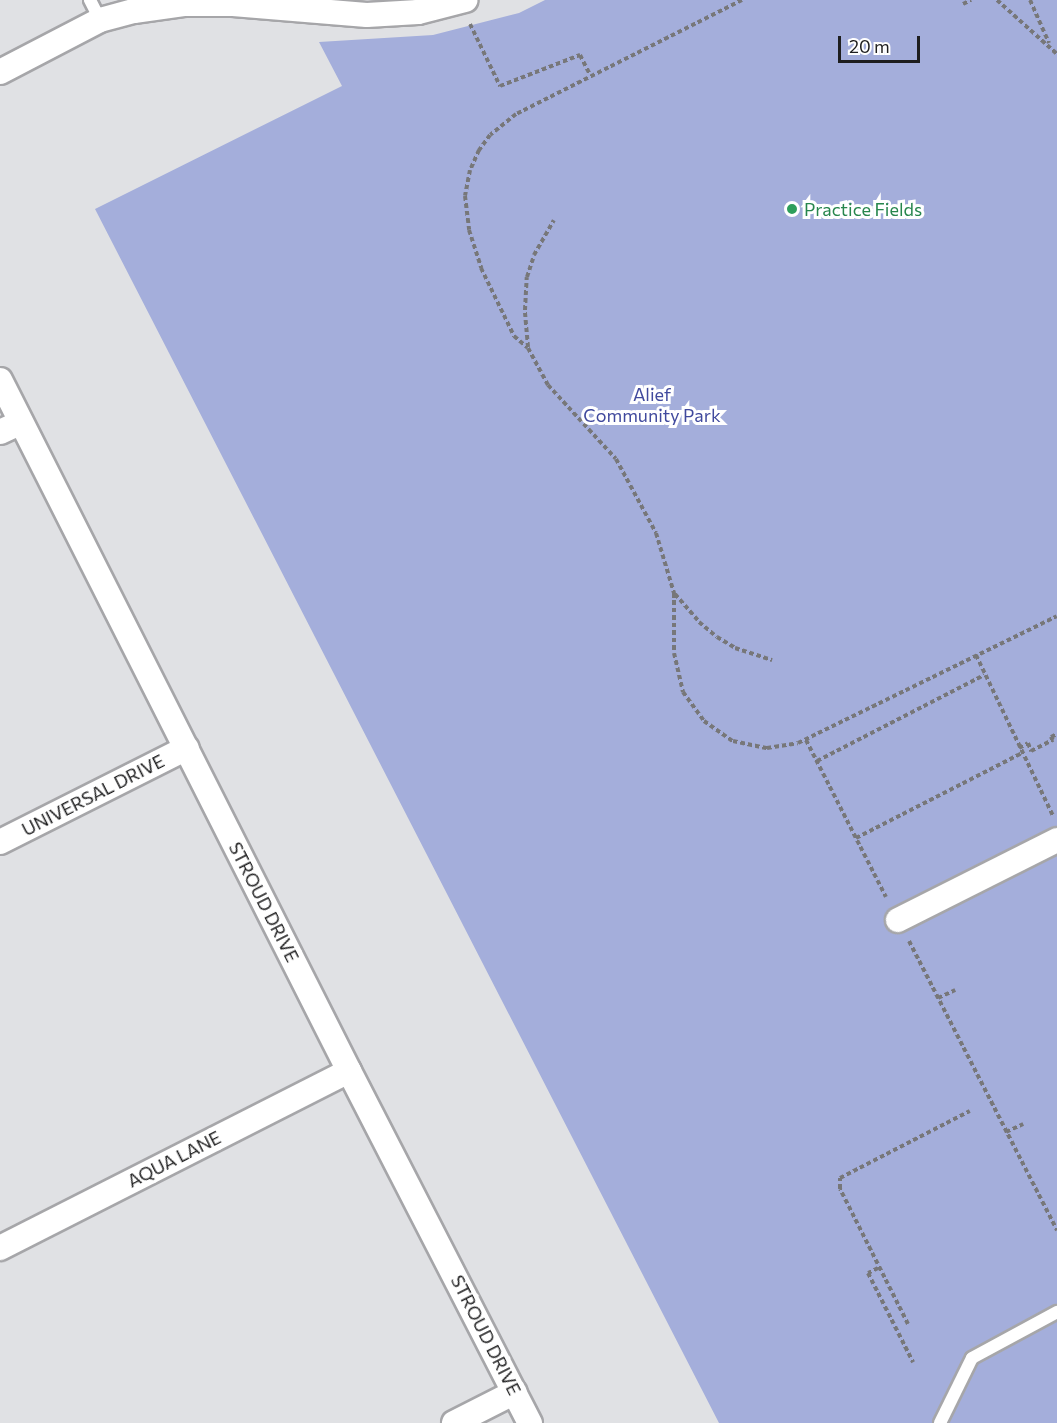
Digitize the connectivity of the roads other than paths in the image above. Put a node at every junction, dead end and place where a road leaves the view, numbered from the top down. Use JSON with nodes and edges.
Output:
{"nodes":[{"id":1,"x":462,"y":1,"type":"edge"},
{"id":2,"x":363,"y":8,"type":"edge"},
{"id":3,"x":95,"y":10,"type":"edge"},
{"id":4,"x":0,"y":72,"type":"edge"},
{"id":5,"x":0,"y":381,"type":"edge"},
{"id":6,"x":10,"y":427,"type":"edge"},
{"id":7,"x":187,"y":748,"type":"junction"},
{"id":8,"x":1057,"y":840,"type":"edge"},
{"id":9,"x":0,"y":842,"type":"edge"},
{"id":10,"x":898,"y":920,"type":"road end"},
{"id":11,"x":349,"y":1071,"type":"junction"},
{"id":12,"x":0,"y":1248,"type":"edge"},
{"id":13,"x":1057,"y":1312,"type":"edge"},
{"id":14,"x":515,"y":1392,"type":"junction"},
{"id":15,"x":454,"y":1423,"type":"edge"},
{"id":16,"x":530,"y":1423,"type":"edge"},
{"id":17,"x":940,"y":1423,"type":"edge"}],
"edges":[{"from":1,"to":2,"type":"street"},
{"from":2,"to":3,"type":"street"},
{"from":3,"to":4,"type":"street"},
{"from":5,"to":6,"type":"street","name":"STROUD DRIVE"},
{"from":6,"to":7,"type":"street","name":"STROUD DRIVE"},
{"from":7,"to":9,"type":"street","name":"UNIVERSAL DRIVE"},
{"from":7,"to":11,"type":"street","name":"STROUD DRIVE"},
{"from":8,"to":10,"type":"street"},
{"from":11,"to":12,"type":"street","name":"AQUA LANE"},
{"from":11,"to":14,"type":"street","name":"STROUD DRIVE"},
{"from":13,"to":17,"type":"lane"},
{"from":14,"to":15,"type":"street"},
{"from":14,"to":16,"type":"street","name":"STROUD DRIVE"}]}
